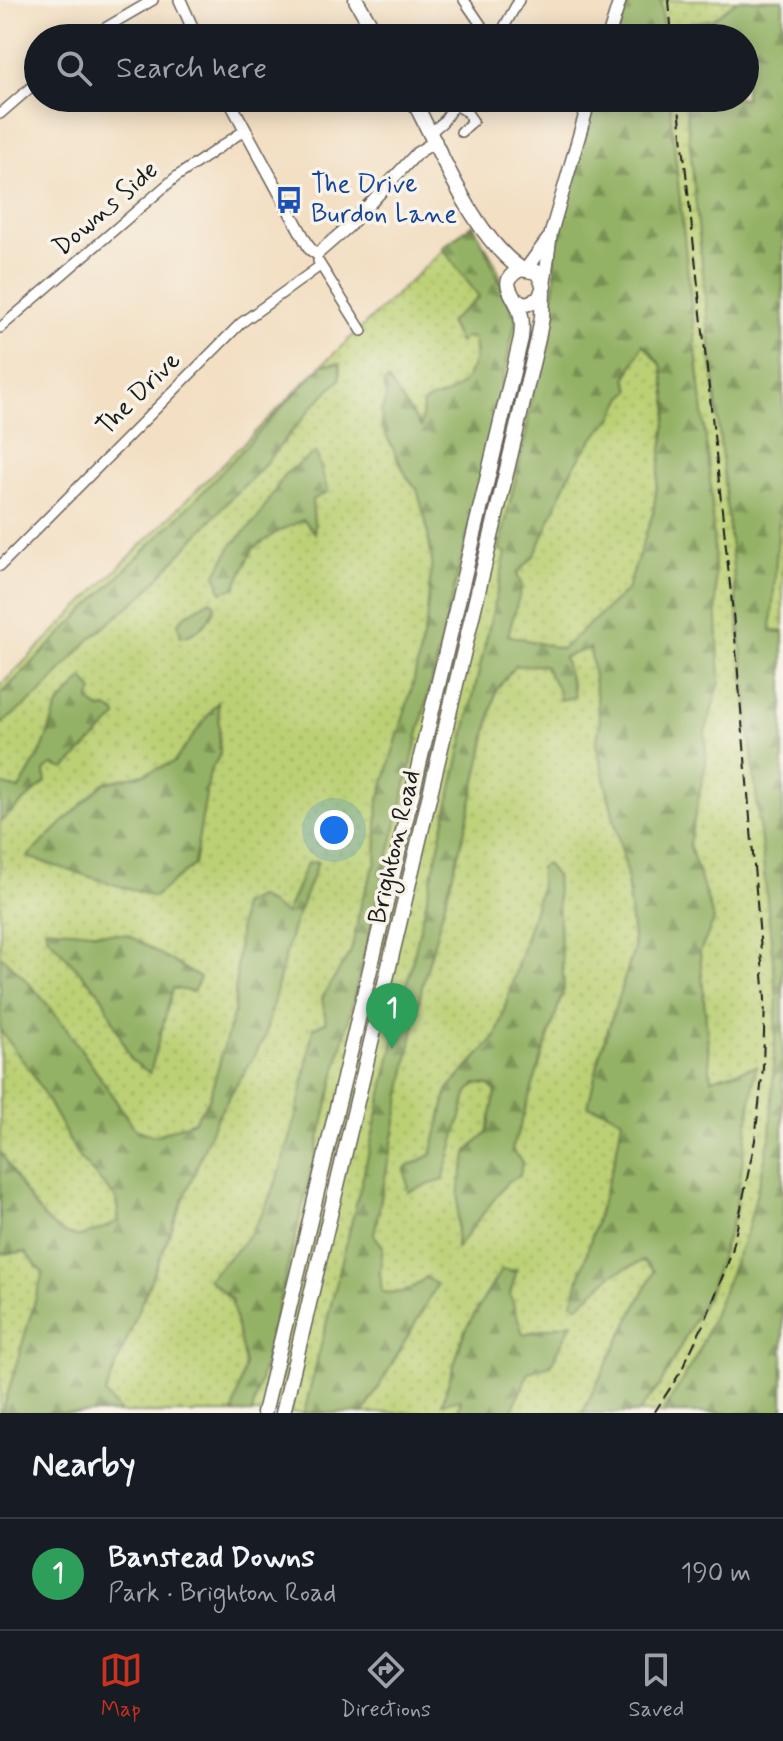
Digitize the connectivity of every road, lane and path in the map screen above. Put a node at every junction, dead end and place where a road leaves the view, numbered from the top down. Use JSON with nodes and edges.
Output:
{"nodes":[{"id":1,"x":153,"y":0,"type":"edge"},
{"id":2,"x":180,"y":0,"type":"edge"},
{"id":3,"x":356,"y":0,"type":"edge"},
{"id":4,"x":464,"y":0,"type":"edge"},
{"id":5,"x":519,"y":0,"type":"edge"},
{"id":6,"x":620,"y":0,"type":"edge"},
{"id":7,"x":112,"y":24,"type":"edge"},
{"id":8,"x":191,"y":24,"type":"edge"},
{"id":9,"x":370,"y":24,"type":"edge"},
{"id":10,"x":480,"y":24,"type":"edge"},
{"id":11,"x":506,"y":24,"type":"edge"},
{"id":12,"x":612,"y":24,"type":"edge"},
{"id":13,"x":24,"y":92,"type":"edge"},
{"id":14,"x":2,"y":109,"type":"edge"},
{"id":15,"x":235,"y":112,"type":"edge"},
{"id":16,"x":420,"y":112,"type":"edge"},
{"id":17,"x":449,"y":112,"type":"edge"},
{"id":18,"x":467,"y":112,"type":"edge"},
{"id":19,"x":586,"y":112,"type":"edge"},
{"id":20,"x":245,"y":130,"type":"junction"},
{"id":21,"x":461,"y":132,"type":"dead end"},
{"id":22,"x":433,"y":137,"type":"junction"},
{"id":23,"x":551,"y":233,"type":"junction"},
{"id":24,"x":494,"y":246,"type":"junction"},
{"id":25,"x":317,"y":254,"type":"junction"},
{"id":26,"x":320,"y":266,"type":"junction"},
{"id":27,"x":523,"y":269,"type":"junction"},
{"id":28,"x":544,"y":288,"type":"junction"},
{"id":29,"x":511,"y":294,"type":"junction"},
{"id":30,"x":0,"y":328,"type":"edge"},
{"id":31,"x":362,"y":331,"type":"dead end"},
{"id":32,"x":0,"y":566,"type":"edge"},
{"id":33,"x":264,"y":1413,"type":"edge"},
{"id":34,"x":283,"y":1413,"type":"edge"}],
"edges":[{"from":1,"to":7,"type":"street"},
{"from":2,"to":8,"type":"street"},
{"from":3,"to":9,"type":"highway"},
{"from":4,"to":10,"type":"street"},
{"from":5,"to":11,"type":"street"},
{"from":6,"to":12,"type":"main road"},
{"from":13,"to":14,"type":"street"},
{"from":15,"to":20,"type":"street"},
{"from":16,"to":22,"type":"highway"},
{"from":17,"to":22,"type":"street"},
{"from":18,"to":21,"type":"street"},
{"from":19,"to":23,"type":"main road","name":"Brighton Road"},
{"from":20,"to":25,"type":"street"},
{"from":20,"to":30,"type":"street","name":"Downs Side"},
{"from":22,"to":24,"type":"highway"},
{"from":22,"to":25,"type":"street"},
{"from":23,"to":27,"type":"main road","name":"Brighton Road"},
{"from":23,"to":28,"type":"main road","name":"Brighton Road"},
{"from":24,"to":27,"type":"highway"},
{"from":24,"to":29,"type":"highway","name":"Brighton Road"},
{"from":25,"to":26,"type":"street"},
{"from":26,"to":31,"type":"street"},
{"from":26,"to":32,"type":"street","name":"The Drive"},
{"from":27,"to":28,"type":"highway"},
{"from":27,"to":29,"type":"highway"},
{"from":28,"to":29,"type":"highway"},
{"from":28,"to":34,"type":"highway","name":"Brighton Road"},
{"from":29,"to":33,"type":"highway","name":"Brighton Road"}]}
